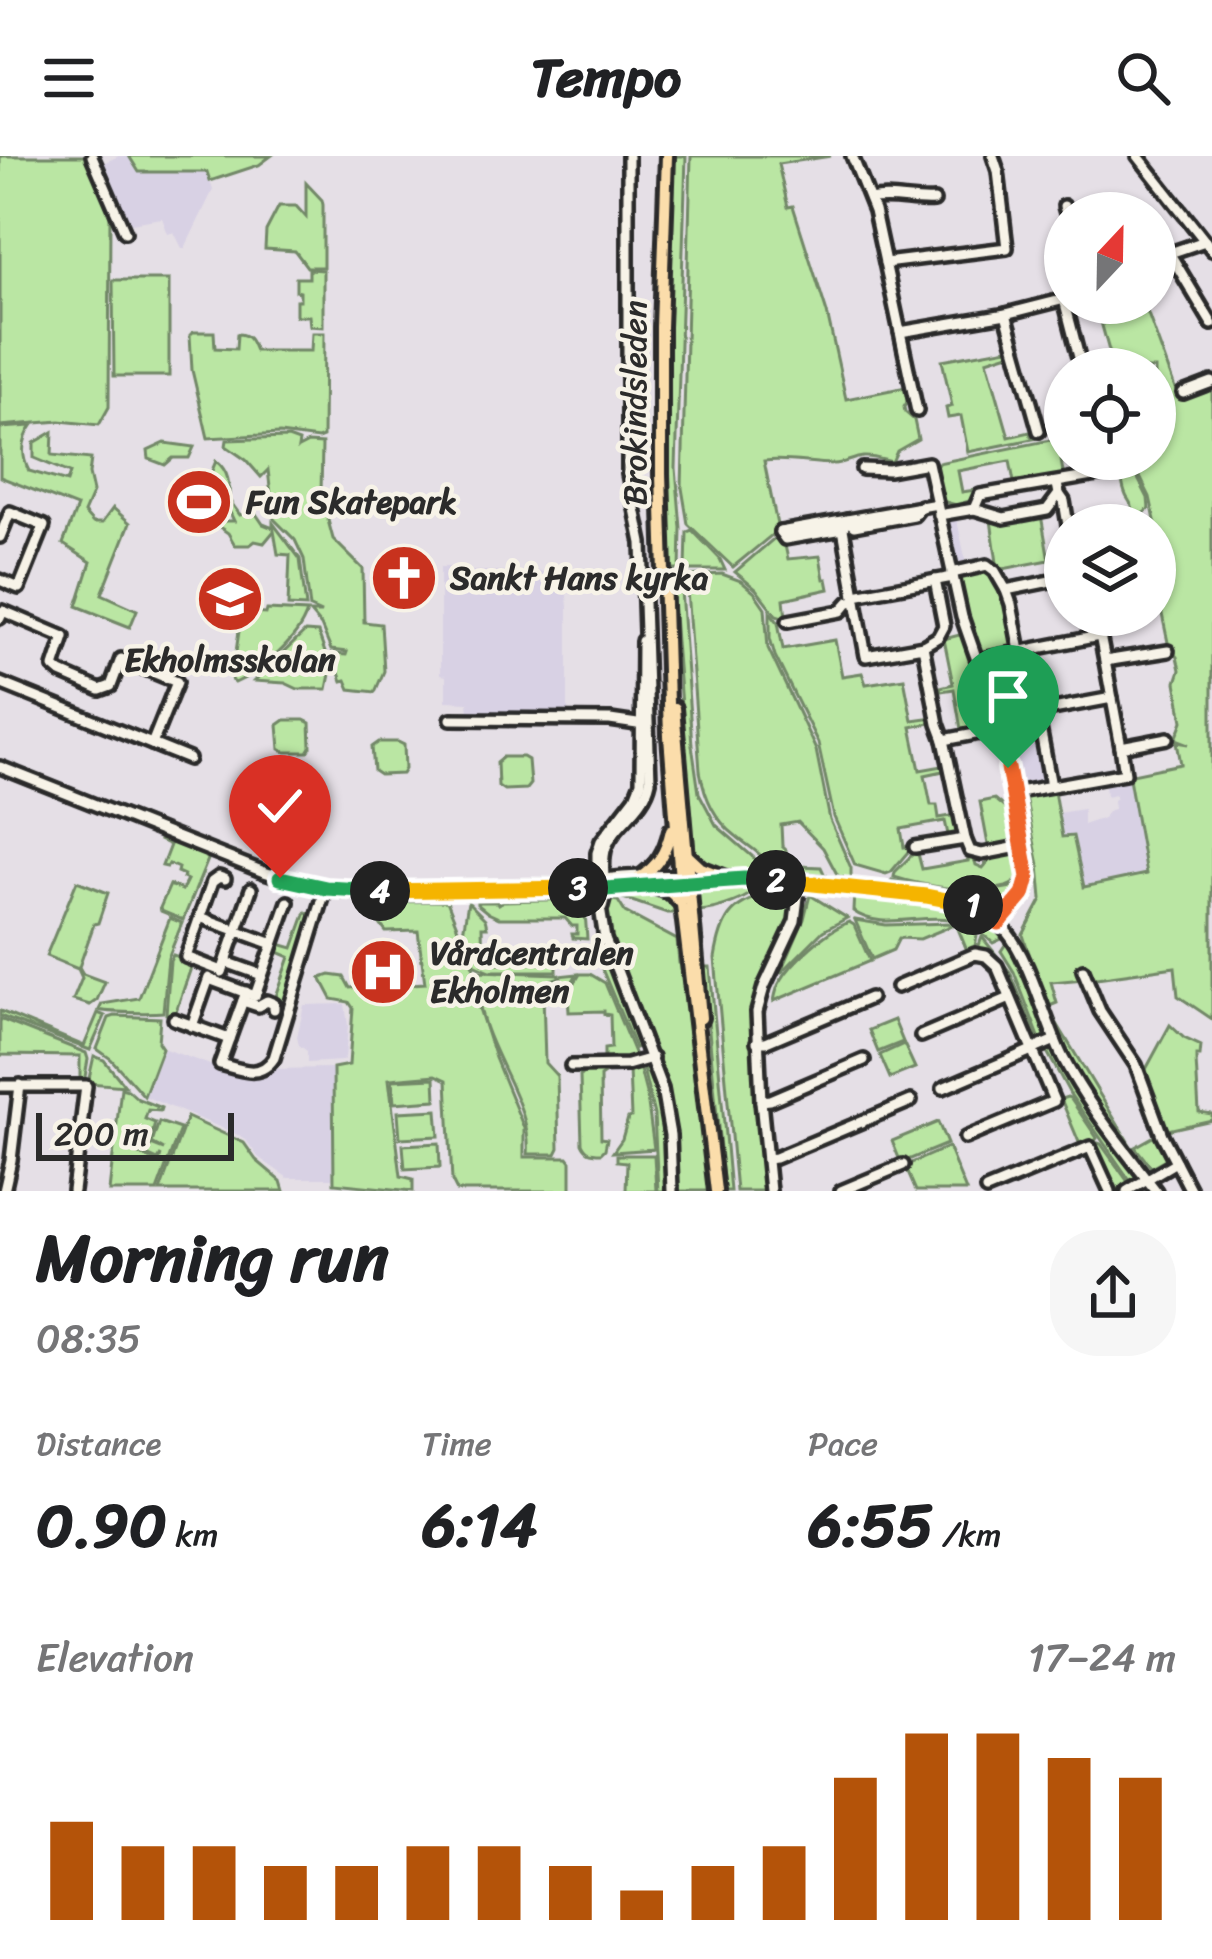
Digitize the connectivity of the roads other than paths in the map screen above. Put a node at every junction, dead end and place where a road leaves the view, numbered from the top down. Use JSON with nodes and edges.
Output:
{"nodes":[{"id":1,"x":92,"y":156,"type":"edge"},
{"id":2,"x":628,"y":156,"type":"edge"},
{"id":3,"x":668,"y":156,"type":"edge"},
{"id":4,"x":853,"y":156,"type":"edge"},
{"id":5,"x":994,"y":156,"type":"edge"},
{"id":6,"x":1138,"y":156,"type":"edge"},
{"id":7,"x":870,"y":200,"type":"junction"},
{"id":8,"x":934,"y":201,"type":"dead end"},
{"id":9,"x":125,"y":232,"type":"dead end"},
{"id":10,"x":1209,"y":246,"type":"edge"},
{"id":11,"x":886,"y":263,"type":"junction"},
{"id":12,"x":1044,"y":306,"type":"edge"},
{"id":13,"x":1006,"y":314,"type":"junction"},
{"id":14,"x":1212,"y":324,"type":"edge"},
{"id":15,"x":900,"y":332,"type":"junction"},
{"id":16,"x":1212,"y":382,"type":"edge"},
{"id":17,"x":1183,"y":393,"type":"dead end"},
{"id":18,"x":916,"y":411,"type":"dead end"},
{"id":19,"x":1039,"y":431,"type":"dead end"},
{"id":20,"x":862,"y":469,"type":"dead end"},
{"id":21,"x":1087,"y":480,"type":"edge"},
{"id":22,"x":1058,"y":489,"type":"junction"},
{"id":23,"x":1064,"y":504,"type":"edge"},
{"id":24,"x":938,"y":509,"type":"junction"},
{"id":25,"x":974,"y":509,"type":"junction"},
{"id":26,"x":845,"y":525,"type":"junction"},
{"id":27,"x":44,"y":528,"type":"junction"},
{"id":28,"x":58,"y":535,"type":"dead end"},
{"id":29,"x":0,"y":537,"type":"edge"},
{"id":30,"x":952,"y":575,"type":"junction"},
{"id":31,"x":0,"y":580,"type":"edge"},
{"id":32,"x":935,"y":580,"type":"junction"},
{"id":33,"x":1044,"y":582,"type":"edge"},
{"id":34,"x":1006,"y":590,"type":"junction"},
{"id":35,"x":855,"y":598,"type":"junction"},
{"id":36,"x":0,"y":618,"type":"edge"},
{"id":37,"x":788,"y":621,"type":"dead end"},
{"id":38,"x":666,"y":630,"type":"junction"},
{"id":39,"x":1100,"y":637,"type":"joint"},
{"id":40,"x":923,"y":646,"type":"junction"},
{"id":41,"x":1020,"y":651,"type":"junction"},
{"id":42,"x":1168,"y":651,"type":"dead end"},
{"id":43,"x":977,"y":660,"type":"junction"},
{"id":44,"x":1105,"y":661,"type":"junction"},
{"id":45,"x":0,"y":683,"type":"edge"},
{"id":46,"x":1112,"y":698,"type":"junction"},
{"id":47,"x":1037,"y":712,"type":"junction"},
{"id":48,"x":451,"y":719,"type":"dead end"},
{"id":49,"x":645,"y":721,"type":"junction"},
{"id":50,"x":1000,"y":727,"type":"junction"},
{"id":51,"x":1168,"y":738,"type":"dead end"},
{"id":52,"x":944,"y":740,"type":"junction"},
{"id":53,"x":152,"y":744,"type":"junction"},
{"id":54,"x":1120,"y":747,"type":"junction"},
{"id":55,"x":189,"y":759,"type":"dead end"},
{"id":56,"x":0,"y":767,"type":"edge"},
{"id":57,"x":1051,"y":786,"type":"junction"},
{"id":58,"x":1013,"y":793,"type":"junction"},
{"id":59,"x":674,"y":814,"type":"junction"},
{"id":60,"x":964,"y":839,"type":"junction"},
{"id":61,"x":1023,"y":846,"type":"junction"},
{"id":62,"x":915,"y":848,"type":"dead end"},
{"id":63,"x":688,"y":856,"type":"junction"},
{"id":64,"x":724,"y":877,"type":"junction"},
{"id":65,"x":639,"y":878,"type":"junction"},
{"id":66,"x":224,"y":879,"type":"dead end"},
{"id":67,"x":744,"y":879,"type":"junction"},
{"id":68,"x":685,"y":880,"type":"junction"},
{"id":69,"x":800,"y":881,"type":"junction"},
{"id":70,"x":601,"y":885,"type":"junction"},
{"id":71,"x":653,"y":886,"type":"junction"},
{"id":72,"x":326,"y":888,"type":"junction"},
{"id":73,"x":251,"y":889,"type":"dead end"},
{"id":74,"x":288,"y":902,"type":"dead end"},
{"id":75,"x":682,"y":905,"type":"junction"},
{"id":76,"x":200,"y":917,"type":"junction"},
{"id":77,"x":999,"y":923,"type":"junction"},
{"id":78,"x":236,"y":931,"type":"junction"},
{"id":79,"x":273,"y":944,"type":"junction"},
{"id":80,"x":1083,"y":970,"type":"dead end"},
{"id":81,"x":218,"y":972,"type":"junction"},
{"id":82,"x":262,"y":975,"type":"junction"},
{"id":83,"x":897,"y":987,"type":"dead end"},
{"id":84,"x":245,"y":997,"type":"junction"},
{"id":85,"x":870,"y":998,"type":"dead end"},
{"id":86,"x":1010,"y":998,"type":"junction"},
{"id":87,"x":274,"y":1009,"type":"dead end"},
{"id":88,"x":174,"y":1019,"type":"dead end"},
{"id":89,"x":192,"y":1026,"type":"junction"},
{"id":90,"x":922,"y":1036,"type":"dead end"},
{"id":91,"x":229,"y":1039,"type":"junction"},
{"id":92,"x":1055,"y":1040,"type":"junction"},
{"id":93,"x":757,"y":1042,"type":"junction"},
{"id":94,"x":1032,"y":1049,"type":"junction"},
{"id":95,"x":652,"y":1058,"type":"junction"},
{"id":96,"x":864,"y":1060,"type":"dead end"},
{"id":97,"x":571,"y":1066,"type":"dead end"},
{"id":98,"x":20,"y":1085,"type":"junction"},
{"id":99,"x":0,"y":1086,"type":"edge"},
{"id":100,"x":943,"y":1088,"type":"dead end"},
{"id":101,"x":761,"y":1101,"type":"junction"},
{"id":102,"x":911,"y":1101,"type":"dead end"},
{"id":103,"x":708,"y":1117,"type":"junction"},
{"id":104,"x":965,"y":1138,"type":"dead end"},
{"id":105,"x":766,"y":1159,"type":"junction"},
{"id":106,"x":1176,"y":1162,"type":"junction"},
{"id":107,"x":902,"y":1165,"type":"dead end"},
{"id":108,"x":1147,"y":1179,"type":"junction"},
{"id":109,"x":986,"y":1190,"type":"edge"},
{"id":110,"x":4,"y":1191,"type":"edge"},
{"id":111,"x":73,"y":1191,"type":"edge"},
{"id":112,"x":672,"y":1191,"type":"edge"},
{"id":113,"x":716,"y":1191,"type":"edge"},
{"id":114,"x":770,"y":1191,"type":"edge"},
{"id":115,"x":841,"y":1191,"type":"edge"},
{"id":116,"x":1110,"y":1191,"type":"edge"},
{"id":117,"x":1127,"y":1191,"type":"edge"},
{"id":118,"x":1156,"y":1191,"type":"edge"},
{"id":119,"x":1191,"y":1191,"type":"edge"}],
"edges":[{"from":1,"to":9,"type":"street"},
{"from":2,"to":49,"type":"street"},
{"from":3,"to":38,"type":"main road","name":"Brokindsleden"},
{"from":4,"to":7,"type":"street"},
{"from":5,"to":11,"type":"street"},
{"from":6,"to":10,"type":"street"},
{"from":7,"to":8,"type":"street"},
{"from":7,"to":11,"type":"street"},
{"from":10,"to":14,"type":"street"},
{"from":11,"to":15,"type":"street"},
{"from":12,"to":13,"type":"street"},
{"from":13,"to":15,"type":"street"},
{"from":13,"to":19,"type":"street"},
{"from":15,"to":18,"type":"street"},
{"from":16,"to":17,"type":"street"},
{"from":20,"to":24,"type":"street"},
{"from":21,"to":22,"type":"street"},
{"from":22,"to":23,"type":"street"},
{"from":22,"to":25,"type":"street"},
{"from":22,"to":25,"type":"street"},
{"from":24,"to":25,"type":"street"},
{"from":24,"to":26,"type":"street"},
{"from":24,"to":30,"type":"street"},
{"from":26,"to":26,"type":"street"},
{"from":26,"to":35,"type":"street"},
{"from":27,"to":28,"type":"street"},
{"from":27,"to":29,"type":"street"},
{"from":27,"to":31,"type":"street"},
{"from":30,"to":32,"type":"street"},
{"from":30,"to":34,"type":"street"},
{"from":30,"to":43,"type":"street"},
{"from":32,"to":35,"type":"street"},
{"from":32,"to":40,"type":"street"},
{"from":33,"to":34,"type":"street"},
{"from":34,"to":41,"type":"street"},
{"from":35,"to":37,"type":"street"},
{"from":35,"to":40,"type":"street"},
{"from":36,"to":53,"type":"street"},
{"from":38,"to":59,"type":"main road","name":"Brokindsleden"},
{"from":38,"to":63,"type":"main road","name":"Brokindsleden"},
{"from":39,"to":41,"type":"street"},
{"from":39,"to":44,"type":"street"},
{"from":40,"to":52,"type":"street"},
{"from":41,"to":43,"type":"street"},
{"from":42,"to":44,"type":"street"},
{"from":43,"to":50,"type":"street"},
{"from":44,"to":46,"type":"street"},
{"from":45,"to":53,"type":"street"},
{"from":46,"to":47,"type":"street"},
{"from":46,"to":54,"type":"street"},
{"from":47,"to":50,"type":"street"},
{"from":47,"to":57,"type":"street"},
{"from":48,"to":49,"type":"street"},
{"from":49,"to":70,"type":"street"},
{"from":50,"to":52,"type":"street"},
{"from":50,"to":58,"type":"street"},
{"from":51,"to":54,"type":"street"},
{"from":52,"to":60,"type":"street"},
{"from":53,"to":55,"type":"street"},
{"from":54,"to":57,"type":"street"},
{"from":56,"to":72,"type":"street"},
{"from":57,"to":58,"type":"street"},
{"from":58,"to":61,"type":"street"},
{"from":59,"to":65,"type":"main road"},
{"from":59,"to":68,"type":"main road","name":"Brokindsleden"},
{"from":60,"to":61,"type":"street"},
{"from":60,"to":62,"type":"street"},
{"from":61,"to":77,"type":"street"},
{"from":63,"to":64,"type":"main road"},
{"from":63,"to":68,"type":"main road","name":"Brokindsleden"},
{"from":64,"to":67,"type":"street"},
{"from":64,"to":68,"type":"street"},
{"from":65,"to":68,"type":"street"},
{"from":65,"to":70,"type":"street"},
{"from":66,"to":76,"type":"street"},
{"from":67,"to":68,"type":"street"},
{"from":67,"to":69,"type":"street"},
{"from":68,"to":71,"type":"street"},
{"from":68,"to":75,"type":"main road","name":"Brokindsleden"},
{"from":68,"to":103,"type":"main road","name":"Brokindsleden"},
{"from":69,"to":77,"type":"street"},
{"from":69,"to":93,"type":"street"},
{"from":70,"to":71,"type":"street"},
{"from":70,"to":72,"type":"street"},
{"from":70,"to":95,"type":"street"},
{"from":71,"to":75,"type":"main road"},
{"from":72,"to":91,"type":"street"},
{"from":73,"to":78,"type":"street"},
{"from":74,"to":79,"type":"street"},
{"from":75,"to":103,"type":"main road","name":"Brokindsleden"},
{"from":76,"to":78,"type":"street"},
{"from":76,"to":81,"type":"street"},
{"from":77,"to":92,"type":"street"},
{"from":78,"to":79,"type":"street"},
{"from":78,"to":81,"type":"street"},
{"from":79,"to":82,"type":"street"},
{"from":80,"to":106,"type":"street"},
{"from":81,"to":82,"type":"street"},
{"from":81,"to":84,"type":"street"},
{"from":81,"to":89,"type":"street"},
{"from":82,"to":84,"type":"street"},
{"from":83,"to":86,"type":"street"},
{"from":84,"to":87,"type":"street"},
{"from":84,"to":91,"type":"street"},
{"from":85,"to":93,"type":"street"},
{"from":86,"to":90,"type":"street"},
{"from":86,"to":94,"type":"street"},
{"from":88,"to":89,"type":"street"},
{"from":89,"to":91,"type":"street"},
{"from":92,"to":94,"type":"street"},
{"from":92,"to":108,"type":"street"},
{"from":93,"to":101,"type":"street"},
{"from":94,"to":100,"type":"street"},
{"from":94,"to":104,"type":"street"},
{"from":95,"to":97,"type":"street"},
{"from":95,"to":112,"type":"street"},
{"from":96,"to":101,"type":"street"},
{"from":98,"to":99,"type":"street"},
{"from":98,"to":110,"type":"street"},
{"from":98,"to":111,"type":"street"},
{"from":101,"to":105,"type":"street"},
{"from":102,"to":105,"type":"street"},
{"from":103,"to":113,"type":"main road","name":"Brokindsleden"},
{"from":105,"to":114,"type":"street"},
{"from":106,"to":108,"type":"street"},
{"from":106,"to":119,"type":"street"},
{"from":107,"to":115,"type":"street"},
{"from":108,"to":117,"type":"street"},
{"from":108,"to":118,"type":"street"},
{"from":109,"to":116,"type":"street"}]}
